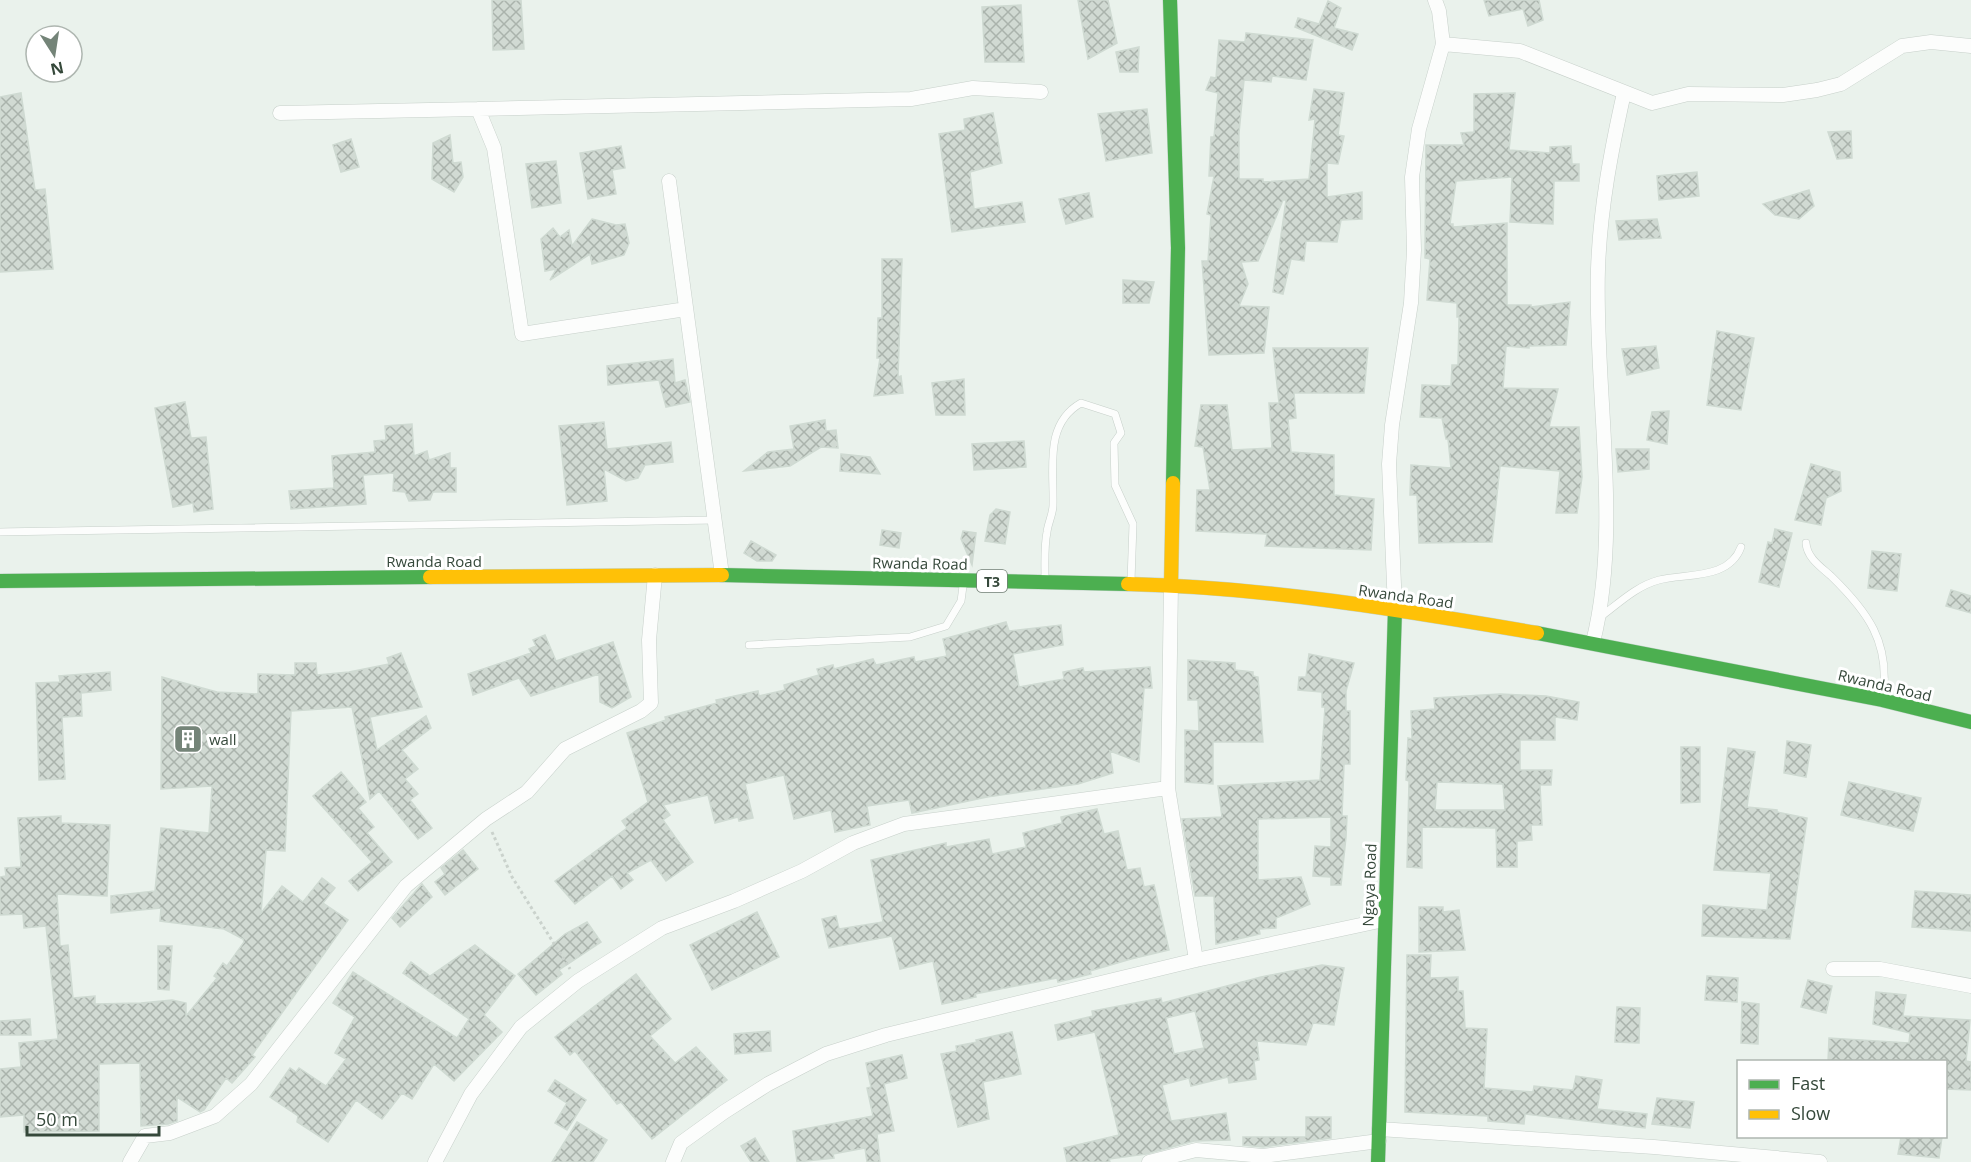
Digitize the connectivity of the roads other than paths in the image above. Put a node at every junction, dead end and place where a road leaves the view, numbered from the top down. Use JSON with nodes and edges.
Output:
{"nodes":[{"id":1,"x":1170,"y":0,"type":"edge"},
{"id":2,"x":1435,"y":0,"type":"edge"},
{"id":3,"x":1443,"y":44,"type":"junction"},
{"id":4,"x":1971,"y":46,"type":"edge"},
{"id":5,"x":1041,"y":92,"type":"dead end"},
{"id":6,"x":1624,"y":93,"type":"junction"},
{"id":7,"x":478,"y":109,"type":"junction"},
{"id":8,"x":280,"y":113,"type":"dead end"},
{"id":9,"x":669,"y":181,"type":"dead end"},
{"id":10,"x":686,"y":309,"type":"junction"},
{"id":11,"x":715,"y":520,"type":"junction"},
{"id":12,"x":0,"y":532,"type":"edge"},
{"id":13,"x":1806,"y":543,"type":"dead end"},
{"id":14,"x":1741,"y":547,"type":"dead end"},
{"id":15,"x":654,"y":575,"type":"junction"},
{"id":16,"x":722,"y":576,"type":"junction"},
{"id":17,"x":962,"y":580,"type":"junction"},
{"id":18,"x":0,"y":581,"type":"edge"},
{"id":19,"x":1044,"y":581,"type":"junction"},
{"id":20,"x":1131,"y":583,"type":"junction"},
{"id":21,"x":1171,"y":585,"type":"junction"},
{"id":22,"x":1395,"y":609,"type":"junction"},
{"id":23,"x":1599,"y":618,"type":"junction"},
{"id":24,"x":1593,"y":642,"type":"junction"},
{"id":25,"x":749,"y":645,"type":"dead end"},
{"id":26,"x":1882,"y":700,"type":"junction"},
{"id":27,"x":1971,"y":722,"type":"edge"},
{"id":28,"x":1168,"y":788,"type":"junction"},
{"id":29,"x":1384,"y":920,"type":"junction"},
{"id":30,"x":1196,"y":960,"type":"junction"},
{"id":31,"x":1833,"y":969,"type":"dead end"},
{"id":32,"x":1971,"y":986,"type":"edge"},
{"id":33,"x":1379,"y":1135,"type":"junction"},
{"id":34,"x":130,"y":1162,"type":"edge"},
{"id":35,"x":435,"y":1162,"type":"edge"},
{"id":36,"x":674,"y":1162,"type":"edge"},
{"id":37,"x":1149,"y":1162,"type":"edge"},
{"id":38,"x":1378,"y":1162,"type":"edge"},
{"id":39,"x":1820,"y":1162,"type":"edge"}],
"edges":[{"from":1,"to":21,"type":"main road"},
{"from":2,"to":3,"type":"street"},
{"from":3,"to":6,"type":"street"},
{"from":3,"to":22,"type":"street"},
{"from":4,"to":6,"type":"street"},
{"from":5,"to":7,"type":"street"},
{"from":6,"to":23,"type":"street"},
{"from":7,"to":8,"type":"street"},
{"from":7,"to":10,"type":"street"},
{"from":9,"to":10,"type":"street"},
{"from":10,"to":11,"type":"street"},
{"from":11,"to":12,"type":"lane"},
{"from":11,"to":16,"type":"street"},
{"from":13,"to":26,"type":"lane"},
{"from":14,"to":23,"type":"lane"},
{"from":15,"to":16,"type":"main road","name":"Rwanda Road","number":"T3"},
{"from":15,"to":18,"type":"main road","name":"Rwanda Road","number":"T3"},
{"from":15,"to":34,"type":"street"},
{"from":16,"to":17,"type":"main road","name":"Rwanda Road","number":"T3"},
{"from":17,"to":19,"type":"main road","name":"Rwanda Road","number":"T3"},
{"from":17,"to":25,"type":"lane"},
{"from":19,"to":20,"type":"main road","name":"Rwanda Road","number":"T3"},
{"from":19,"to":20,"type":"lane"},
{"from":20,"to":21,"type":"main road","name":"Rwanda Road","number":"T3"},
{"from":21,"to":22,"type":"main road","name":"Rwanda Road","number":"T3"},
{"from":21,"to":28,"type":"street"},
{"from":22,"to":24,"type":"main road","name":"Rwanda Road","number":"T3"},
{"from":22,"to":29,"type":"main road","name":"Ngaya Road"},
{"from":23,"to":24,"type":"street"},
{"from":24,"to":26,"type":"main road","name":"Rwanda Road","number":"T3"},
{"from":26,"to":27,"type":"main road","name":"Rwanda Road","number":"T3"},
{"from":28,"to":30,"type":"street"},
{"from":28,"to":35,"type":"street"},
{"from":29,"to":30,"type":"street"},
{"from":29,"to":33,"type":"main road","name":"Ngaya Road"},
{"from":30,"to":36,"type":"street"},
{"from":31,"to":32,"type":"street"},
{"from":33,"to":37,"type":"street"},
{"from":33,"to":38,"type":"main road","name":"Ngaya Road"},
{"from":33,"to":39,"type":"street"}]}
